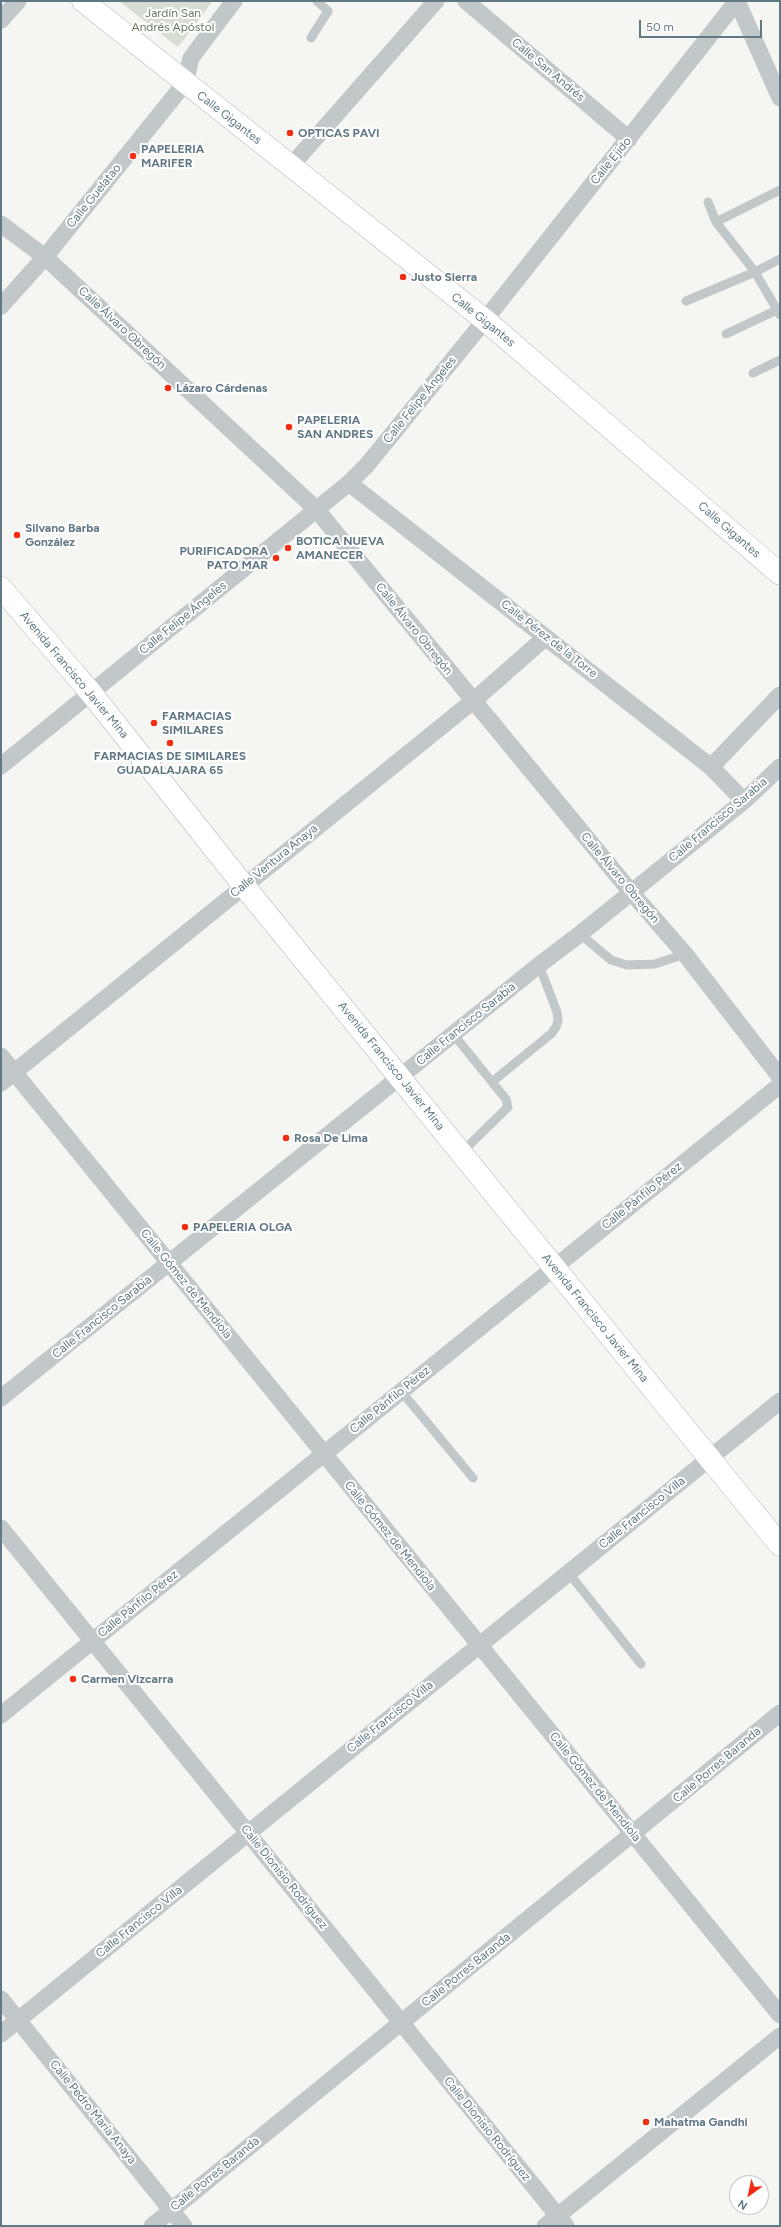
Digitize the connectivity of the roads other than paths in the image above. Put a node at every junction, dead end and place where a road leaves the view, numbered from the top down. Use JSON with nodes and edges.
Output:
{"nodes":[{"id":1,"x":18,"y":1,"type":"edge"},
{"id":2,"x":83,"y":1,"type":"edge"},
{"id":3,"x":234,"y":1,"type":"edge"},
{"id":4,"x":316,"y":1,"type":"edge"},
{"id":5,"x":436,"y":1,"type":"edge"},
{"id":6,"x":466,"y":1,"type":"edge"},
{"id":7,"x":737,"y":1,"type":"edge"},
{"id":8,"x":1,"y":20,"type":"edge"},
{"id":9,"x":311,"y":38,"type":"dead end"},
{"id":10,"x":185,"y":83,"type":"junction"},
{"id":11,"x":780,"y":98,"type":"edge"},
{"id":12,"x":629,"y":139,"type":"junction"},
{"id":13,"x":290,"y":167,"type":"junction"},
{"id":14,"x":780,"y":190,"type":"edge"},
{"id":15,"x":708,"y":202,"type":"dead end"},
{"id":16,"x":716,"y":222,"type":"junction"},
{"id":17,"x":1,"y":224,"type":"edge"},
{"id":18,"x":45,"y":257,"type":"junction"},
{"id":19,"x":780,"y":259,"type":"edge"},
{"id":20,"x":755,"y":272,"type":"junction"},
{"id":21,"x":686,"y":301,"type":"dead end"},
{"id":22,"x":1,"y":306,"type":"edge"},
{"id":23,"x":778,"y":312,"type":"edge"},
{"id":24,"x":485,"y":320,"type":"junction"},
{"id":25,"x":726,"y":334,"type":"dead end"},
{"id":26,"x":780,"y":360,"type":"edge"},
{"id":27,"x":753,"y":373,"type":"dead end"},
{"id":28,"x":349,"y":483,"type":"junction"},
{"id":29,"x":316,"y":509,"type":"junction"},
{"id":30,"x":780,"y":574,"type":"edge"},
{"id":31,"x":1,"y":588,"type":"edge"},
{"id":32,"x":546,"y":637,"type":"junction"},
{"id":33,"x":91,"y":693,"type":"junction"},
{"id":34,"x":780,"y":695,"type":"edge"},
{"id":35,"x":472,"y":701,"type":"junction"},
{"id":36,"x":1,"y":766,"type":"edge"},
{"id":37,"x":711,"y":767,"type":"junction"},
{"id":38,"x":780,"y":767,"type":"edge"},
{"id":39,"x":744,"y":800,"type":"junction"},
{"id":40,"x":244,"y":886,"type":"junction"},
{"id":41,"x":631,"y":892,"type":"junction"},
{"id":42,"x":580,"y":934,"type":"junction"},
{"id":43,"x":685,"y":954,"type":"junction"},
{"id":44,"x":538,"y":965,"type":"junction"},
{"id":45,"x":454,"y":1035,"type":"junction"},
{"id":46,"x":1,"y":1056,"type":"edge"},
{"id":47,"x":14,"y":1073,"type":"junction"},
{"id":48,"x":780,"y":1077,"type":"edge"},
{"id":49,"x":400,"y":1078,"type":"junction"},
{"id":50,"x":492,"y":1082,"type":"junction"},
{"id":51,"x":1,"y":1083,"type":"edge"},
{"id":52,"x":780,"y":1085,"type":"edge"},
{"id":53,"x":461,"y":1152,"type":"junction"},
{"id":54,"x":169,"y":1263,"type":"junction"},
{"id":55,"x":554,"y":1267,"type":"junction"},
{"id":56,"x":401,"y":1391,"type":"junction"},
{"id":57,"x":1,"y":1398,"type":"edge"},
{"id":58,"x":780,"y":1401,"type":"edge"},
{"id":59,"x":324,"y":1454,"type":"junction"},
{"id":60,"x":710,"y":1459,"type":"junction"},
{"id":61,"x":473,"y":1478,"type":"dead end"},
{"id":62,"x":1,"y":1528,"type":"edge"},
{"id":63,"x":780,"y":1545,"type":"edge"},
{"id":64,"x":568,"y":1572,"type":"junction"},
{"id":65,"x":92,"y":1641,"type":"junction"},
{"id":66,"x":479,"y":1644,"type":"junction"},
{"id":67,"x":641,"y":1664,"type":"dead end"},
{"id":68,"x":1,"y":1715,"type":"edge"},
{"id":69,"x":778,"y":1718,"type":"edge"},
{"id":70,"x":248,"y":1832,"type":"junction"},
{"id":71,"x":633,"y":1835,"type":"junction"},
{"id":72,"x":1,"y":1999,"type":"edge"},
{"id":73,"x":780,"y":2015,"type":"edge"},
{"id":74,"x":18,"y":2020,"type":"junction"},
{"id":75,"x":401,"y":2022,"type":"junction"},
{"id":76,"x":1,"y":2034,"type":"edge"},
{"id":77,"x":780,"y":2036,"type":"edge"},
{"id":78,"x":171,"y":2210,"type":"junction"},
{"id":79,"x":556,"y":2223,"type":"edge"},
{"id":80,"x":152,"y":2226,"type":"edge"},
{"id":81,"x":184,"y":2226,"type":"edge"}],
"edges":[{"from":1,"to":8,"type":"street"},
{"from":2,"to":10,"type":"main road","name":"Calle Gigantes"},
{"from":3,"to":10,"type":"street"},
{"from":4,"to":9,"type":"lane"},
{"from":5,"to":13,"type":"street"},
{"from":6,"to":12,"type":"street","name":"Calle San Andrés"},
{"from":7,"to":11,"type":"street"},
{"from":7,"to":12,"type":"street","name":"Calle Ejido"},
{"from":10,"to":13,"type":"main road","name":"Calle Gigantes"},
{"from":10,"to":18,"type":"street","name":"Calle Guelatao"},
{"from":12,"to":24,"type":"street","name":"Calle Ejido"},
{"from":13,"to":24,"type":"main road","name":"Calle Gigantes"},
{"from":14,"to":16,"type":"lane"},
{"from":15,"to":16,"type":"lane"},
{"from":16,"to":20,"type":"lane"},
{"from":17,"to":18,"type":"street","name":"Calle Álvaro Obregón"},
{"from":18,"to":22,"type":"street","name":"Calle Guelatao"},
{"from":18,"to":29,"type":"street","name":"Calle Álvaro Obregón"},
{"from":19,"to":20,"type":"lane"},
{"from":20,"to":21,"type":"lane"},
{"from":20,"to":23,"type":"lane"},
{"from":23,"to":25,"type":"lane"},
{"from":24,"to":28,"type":"street","name":"Calle Felipe Ángeles"},
{"from":24,"to":30,"type":"main road","name":"Calle Gigantes"},
{"from":26,"to":27,"type":"lane"},
{"from":28,"to":29,"type":"street","name":"Calle Felipe Ángeles"},
{"from":28,"to":32,"type":"street","name":"Calle Pérez de la Torre"},
{"from":29,"to":33,"type":"street","name":"Calle Felipe Ángeles"},
{"from":29,"to":35,"type":"street","name":"Calle Álvaro Obregón"},
{"from":31,"to":33,"type":"main road","name":"Avenida Francisco Javier Mina"},
{"from":32,"to":35,"type":"street","name":"Calle Ventura Anaya"},
{"from":32,"to":37,"type":"street","name":"Calle Pérez de la Torre"},
{"from":33,"to":36,"type":"street","name":"Calle Felipe Ángeles"},
{"from":33,"to":40,"type":"main road","name":"Avenida Francisco Javier Mina"},
{"from":34,"to":37,"type":"street"},
{"from":35,"to":40,"type":"street","name":"Calle Ventura Anaya"},
{"from":35,"to":41,"type":"street","name":"Calle Álvaro Obregón"},
{"from":37,"to":39,"type":"street","name":"Calle Pérez de la Torre"},
{"from":38,"to":39,"type":"street","name":"Calle Francisco Sarabia"},
{"from":39,"to":41,"type":"street","name":"Calle Francisco Sarabia"},
{"from":40,"to":47,"type":"street","name":"Calle Ventura Anaya"},
{"from":40,"to":49,"type":"main road","name":"Avenida Francisco Javier Mina"},
{"from":41,"to":42,"type":"street","name":"Calle Francisco Sarabia"},
{"from":41,"to":43,"type":"street","name":"Calle Álvaro Obregón"},
{"from":42,"to":43,"type":"lane"},
{"from":42,"to":44,"type":"street","name":"Calle Francisco Sarabia"},
{"from":43,"to":48,"type":"street","name":"Calle Álvaro Obregón"},
{"from":44,"to":45,"type":"street","name":"Calle Francisco Sarabia"},
{"from":44,"to":50,"type":"lane"},
{"from":45,"to":49,"type":"street","name":"Calle Francisco Sarabia"},
{"from":45,"to":50,"type":"lane"},
{"from":46,"to":47,"type":"street","name":"Calle Gómez de Mendiola"},
{"from":47,"to":51,"type":"street","name":"Calle Ventura Anaya"},
{"from":47,"to":54,"type":"street","name":"Calle Gómez de Mendiola"},
{"from":49,"to":53,"type":"main road","name":"Avenida Francisco Javier Mina"},
{"from":49,"to":54,"type":"street","name":"Calle Francisco Sarabia"},
{"from":50,"to":53,"type":"lane"},
{"from":52,"to":55,"type":"street","name":"Calle Pánfilo Pérez"},
{"from":53,"to":55,"type":"main road","name":"Avenida Francisco Javier Mina"},
{"from":54,"to":57,"type":"street","name":"Calle Francisco Sarabia"},
{"from":54,"to":59,"type":"street","name":"Calle Gómez de Mendiola"},
{"from":55,"to":56,"type":"street","name":"Calle Pánfilo Pérez"},
{"from":55,"to":60,"type":"main road","name":"Avenida Francisco Javier Mina"},
{"from":56,"to":59,"type":"street","name":"Calle Pánfilo Pérez"},
{"from":56,"to":61,"type":"lane"},
{"from":58,"to":60,"type":"street","name":"Calle Francisco Villa"},
{"from":59,"to":65,"type":"street","name":"Calle Pánfilo Pérez"},
{"from":59,"to":66,"type":"street","name":"Calle Gómez de Mendiola"},
{"from":60,"to":63,"type":"main road","name":"Avenida Francisco Javier Mina"},
{"from":60,"to":64,"type":"street","name":"Calle Francisco Villa"},
{"from":62,"to":65,"type":"street","name":"Calle Dionisio Rodríguez"},
{"from":64,"to":66,"type":"street","name":"Calle Francisco Villa"},
{"from":64,"to":67,"type":"lane"},
{"from":65,"to":68,"type":"street","name":"Calle Pánfilo Pérez"},
{"from":65,"to":70,"type":"street","name":"Calle Dionisio Rodríguez"},
{"from":66,"to":70,"type":"street","name":"Calle Francisco Villa"},
{"from":66,"to":71,"type":"street","name":"Calle Gómez de Mendiola"},
{"from":69,"to":71,"type":"street","name":"Calle Porres Baranda"},
{"from":70,"to":74,"type":"street","name":"Calle Francisco Villa"},
{"from":70,"to":75,"type":"street","name":"Calle Dionisio Rodríguez"},
{"from":71,"to":73,"type":"street","name":"Calle Gómez de Mendiola"},
{"from":71,"to":75,"type":"street","name":"Calle Porres Baranda"},
{"from":72,"to":74,"type":"street","name":"Calle Pedro María Anaya"},
{"from":74,"to":76,"type":"street","name":"Calle Francisco Villa"},
{"from":74,"to":78,"type":"street","name":"Calle Pedro María Anaya"},
{"from":75,"to":78,"type":"street","name":"Calle Porres Baranda"},
{"from":75,"to":79,"type":"street","name":"Calle Dionisio Rodríguez"},
{"from":77,"to":79,"type":"street"},
{"from":78,"to":80,"type":"street","name":"Calle Porres Baranda"},
{"from":78,"to":81,"type":"street","name":"Calle Pedro María Anaya"}]}
